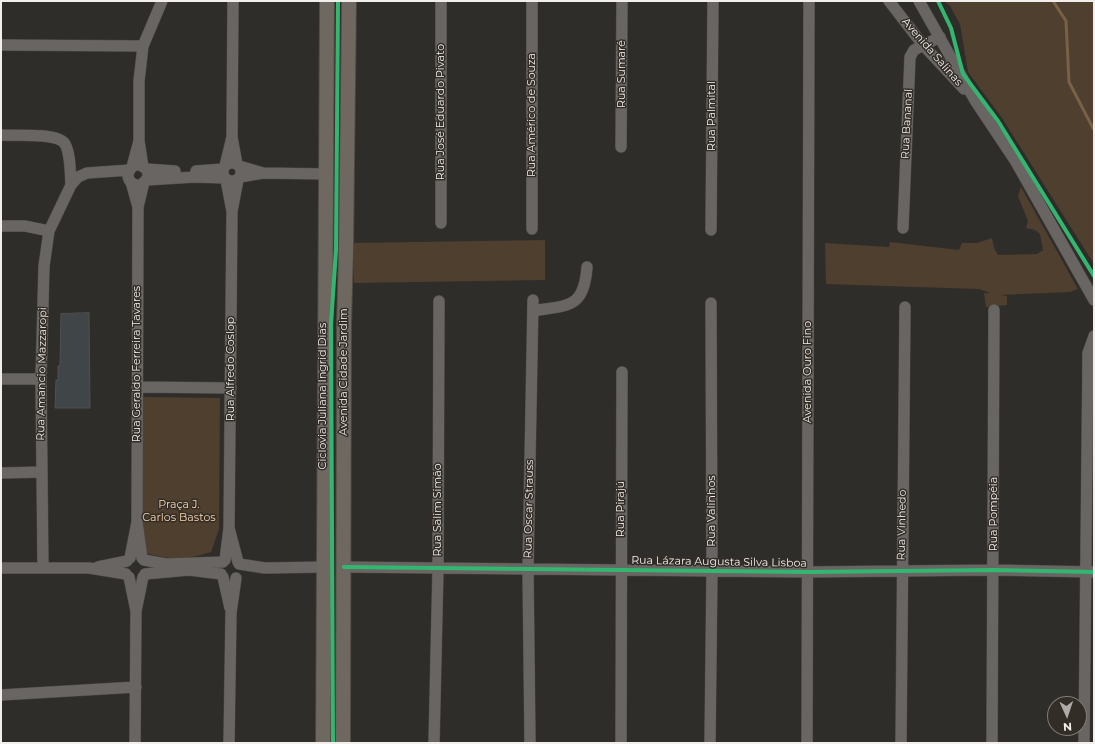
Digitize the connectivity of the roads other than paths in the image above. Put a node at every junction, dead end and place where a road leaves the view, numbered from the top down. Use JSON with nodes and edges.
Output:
{"nodes":[{"id":1,"x":162,"y":1,"type":"edge"},
{"id":2,"x":233,"y":1,"type":"edge"},
{"id":3,"x":327,"y":1,"type":"edge"},
{"id":4,"x":349,"y":1,"type":"edge"},
{"id":5,"x":441,"y":1,"type":"edge"},
{"id":6,"x":532,"y":1,"type":"edge"},
{"id":7,"x":622,"y":1,"type":"edge"},
{"id":8,"x":712,"y":1,"type":"edge"},
{"id":9,"x":809,"y":1,"type":"edge"},
{"id":10,"x":889,"y":1,"type":"edge"},
{"id":11,"x":920,"y":1,"type":"edge"},
{"id":12,"x":940,"y":37,"type":"junction"},
{"id":13,"x":1,"y":45,"type":"edge"},
{"id":14,"x":923,"y":45,"type":"junction"},
{"id":15,"x":142,"y":46,"type":"junction"},
{"id":16,"x":976,"y":102,"type":"junction"},
{"id":17,"x":326,"y":116,"type":"junction"},
{"id":18,"x":348,"y":116,"type":"junction"},
{"id":19,"x":1,"y":135,"type":"edge"},
{"id":20,"x":232,"y":137,"type":"junction"},
{"id":21,"x":139,"y":141,"type":"junction"},
{"id":22,"x":621,"y":147,"type":"dead end"},
{"id":23,"x":239,"y":172,"type":"junction"},
{"id":24,"x":225,"y":173,"type":"junction"},
{"id":25,"x":326,"y":174,"type":"junction"},
{"id":26,"x":130,"y":175,"type":"junction"},
{"id":27,"x":145,"y":175,"type":"junction"},
{"id":28,"x":71,"y":185,"type":"junction"},
{"id":29,"x":138,"y":207,"type":"junction"},
{"id":30,"x":232,"y":211,"type":"junction"},
{"id":31,"x":441,"y":223,"type":"dead end"},
{"id":32,"x":1,"y":226,"type":"edge"},
{"id":33,"x":903,"y":228,"type":"dead end"},
{"id":34,"x":532,"y":229,"type":"dead end"},
{"id":35,"x":711,"y":230,"type":"dead end"},
{"id":36,"x":48,"y":231,"type":"junction"},
{"id":37,"x":587,"y":267,"type":"dead end"},
{"id":38,"x":1094,"y":300,"type":"edge"},
{"id":39,"x":439,"y":301,"type":"dead end"},
{"id":40,"x":711,"y":303,"type":"dead end"},
{"id":41,"x":905,"y":307,"type":"dead end"},
{"id":42,"x":994,"y":310,"type":"dead end"},
{"id":43,"x":326,"y":324,"type":"junction"},
{"id":44,"x":344,"y":324,"type":"junction"},
{"id":45,"x":1094,"y":336,"type":"edge"},
{"id":46,"x":622,"y":372,"type":"dead end"},
{"id":47,"x":1,"y":378,"type":"edge"},
{"id":48,"x":41,"y":379,"type":"junction"},
{"id":49,"x":138,"y":387,"type":"junction"},
{"id":50,"x":231,"y":388,"type":"junction"},
{"id":51,"x":42,"y":472,"type":"junction"},
{"id":52,"x":1,"y":474,"type":"edge"},
{"id":53,"x":137,"y":522,"type":"junction"},
{"id":54,"x":229,"y":528,"type":"junction"},
{"id":55,"x":143,"y":559,"type":"junction"},
{"id":56,"x":129,"y":560,"type":"junction"},
{"id":57,"x":224,"y":561,"type":"junction"},
{"id":58,"x":238,"y":563,"type":"junction"},
{"id":59,"x":325,"y":567,"type":"junction"},
{"id":60,"x":1,"y":568,"type":"edge"},
{"id":61,"x":43,"y":568,"type":"junction"},
{"id":62,"x":89,"y":568,"type":"junction"},
{"id":63,"x":265,"y":568,"type":"junction"},
{"id":64,"x":344,"y":568,"type":"junction"},
{"id":65,"x":528,"y":568,"type":"junction"},
{"id":66,"x":438,"y":569,"type":"junction"},
{"id":67,"x":621,"y":570,"type":"junction"},
{"id":68,"x":994,"y":570,"type":"junction"},
{"id":69,"x":712,"y":571,"type":"junction"},
{"id":70,"x":902,"y":571,"type":"junction"},
{"id":71,"x":808,"y":572,"type":"junction"},
{"id":72,"x":1090,"y":572,"type":"edge"},
{"id":73,"x":128,"y":575,"type":"junction"},
{"id":74,"x":144,"y":575,"type":"junction"},
{"id":75,"x":222,"y":576,"type":"junction"},
{"id":76,"x":237,"y":577,"type":"junction"},
{"id":77,"x":136,"y":611,"type":"junction"},
{"id":78,"x":231,"y":613,"type":"junction"},
{"id":79,"x":136,"y":687,"type":"junction"},
{"id":80,"x":1,"y":695,"type":"edge"},
{"id":81,"x":135,"y":743,"type":"edge"},
{"id":82,"x":229,"y":743,"type":"edge"},
{"id":83,"x":323,"y":743,"type":"edge"},
{"id":84,"x":343,"y":743,"type":"edge"},
{"id":85,"x":434,"y":743,"type":"edge"},
{"id":86,"x":530,"y":743,"type":"edge"},
{"id":87,"x":620,"y":743,"type":"edge"},
{"id":88,"x":710,"y":743,"type":"edge"},
{"id":89,"x":807,"y":743,"type":"edge"},
{"id":90,"x":901,"y":743,"type":"edge"},
{"id":91,"x":992,"y":743,"type":"edge"},
{"id":92,"x":1084,"y":743,"type":"edge"}],
"edges":[{"from":1,"to":15,"type":"street","name":"Rua Geraldo Ferreira Tavares"},
{"from":2,"to":20,"type":"street","name":"Rua Alfredo Coslop"},
{"from":3,"to":17,"type":"main road","name":"Avenida Cidade Jardim"},
{"from":4,"to":18,"type":"main road","name":"Avenida Cidade Jardim"},
{"from":5,"to":31,"type":"street","name":"Rua José Eduardo Pivato"},
{"from":6,"to":34,"type":"street","name":"Rua Américo de Souza"},
{"from":7,"to":22,"type":"street","name":"Rua Sumaré"},
{"from":8,"to":35,"type":"street","name":"Rua Palmital"},
{"from":9,"to":71,"type":"street","name":"Avenida Ouro Fino"},
{"from":10,"to":14,"type":"street","name":"Avenida Salinas"},
{"from":11,"to":12,"type":"street","name":"Avenida Salinas"},
{"from":12,"to":14,"type":"street","name":"Rua Bananal"},
{"from":12,"to":16,"type":"street","name":"Avenida Salinas"},
{"from":13,"to":15,"type":"street"},
{"from":14,"to":16,"type":"street","name":"Avenida Salinas"},
{"from":14,"to":33,"type":"street","name":"Rua Bananal"},
{"from":15,"to":21,"type":"street","name":"Rua Geraldo Ferreira Tavares"},
{"from":16,"to":38,"type":"street","name":"Avenida Salinas"},
{"from":17,"to":18,"type":"main road"},
{"from":17,"to":25,"type":"main road","name":"Avenida Cidade Jardim"},
{"from":18,"to":44,"type":"main road","name":"Avenida Cidade Jardim"},
{"from":19,"to":28,"type":"street"},
{"from":20,"to":23,"type":"street","name":"Rua Alfredo Coslop"},
{"from":20,"to":24,"type":"street","name":"Rua Alfredo Coslop"},
{"from":21,"to":26,"type":"street","name":"Rua Geraldo Ferreira Tavares"},
{"from":21,"to":27,"type":"street","name":"Rua Geraldo Ferreira Tavares"},
{"from":23,"to":24,"type":"street"},
{"from":23,"to":24,"type":"street"},
{"from":23,"to":25,"type":"street"},
{"from":23,"to":30,"type":"street","name":"Rua Alfredo Coslop"},
{"from":24,"to":27,"type":"street"},
{"from":24,"to":30,"type":"street","name":"Rua Alfredo Coslop"},
{"from":25,"to":43,"type":"main road","name":"Avenida Cidade Jardim"},
{"from":26,"to":27,"type":"street"},
{"from":26,"to":27,"type":"street"},
{"from":26,"to":28,"type":"street"},
{"from":26,"to":29,"type":"street","name":"Rua Geraldo Ferreira Tavares"},
{"from":27,"to":29,"type":"street","name":"Rua Geraldo Ferreira Tavares"},
{"from":28,"to":36,"type":"street","name":"Rua Amancio Mazzaropi"},
{"from":29,"to":49,"type":"street","name":"Rua Geraldo Ferreira Tavares"},
{"from":30,"to":50,"type":"street","name":"Rua Alfredo Coslop"},
{"from":32,"to":36,"type":"street"},
{"from":36,"to":48,"type":"street","name":"Rua Amancio Mazzaropi"},
{"from":37,"to":65,"type":"street","name":"Rua Oscar Strauss"},
{"from":39,"to":66,"type":"street","name":"Rua Salim Simão"},
{"from":40,"to":69,"type":"street","name":"Rua Valinhos"},
{"from":41,"to":70,"type":"street","name":"Rua Vinhedo"},
{"from":42,"to":68,"type":"street","name":"Rua Pompéia"},
{"from":43,"to":44,"type":"main road"},
{"from":43,"to":59,"type":"main road","name":"Avenida Cidade Jardim"},
{"from":44,"to":64,"type":"main road","name":"Avenida Cidade Jardim"},
{"from":45,"to":72,"type":"street"},
{"from":46,"to":67,"type":"street","name":"Rua Pirajú"},
{"from":47,"to":48,"type":"street"},
{"from":48,"to":51,"type":"street","name":"Rua Amancio Mazzaropi"},
{"from":49,"to":50,"type":"street"},
{"from":49,"to":53,"type":"street","name":"Rua Geraldo Ferreira Tavares"},
{"from":50,"to":54,"type":"street","name":"Rua Alfredo Coslop"},
{"from":51,"to":52,"type":"street"},
{"from":51,"to":61,"type":"street","name":"Rua Amancio Mazzaropi"},
{"from":53,"to":55,"type":"street"},
{"from":53,"to":56,"type":"street"},
{"from":54,"to":57,"type":"street"},
{"from":54,"to":58,"type":"street"},
{"from":55,"to":56,"type":"street"},
{"from":55,"to":57,"type":"street"},
{"from":55,"to":74,"type":"street"},
{"from":56,"to":62,"type":"street"},
{"from":56,"to":73,"type":"street"},
{"from":57,"to":58,"type":"street"},
{"from":57,"to":75,"type":"street"},
{"from":58,"to":63,"type":"street"},
{"from":58,"to":76,"type":"street"},
{"from":59,"to":63,"type":"street"},
{"from":59,"to":83,"type":"main road","name":"Avenida Cidade Jardim"},
{"from":60,"to":61,"type":"street"},
{"from":61,"to":62,"type":"street"},
{"from":62,"to":73,"type":"street"},
{"from":63,"to":76,"type":"street"},
{"from":64,"to":66,"type":"street","name":"Rua Lázara Augusta Silva Lisboa"},
{"from":64,"to":84,"type":"main road","name":"Avenida Cidade Jardim"},
{"from":65,"to":66,"type":"street","name":"Rua Lázara Augusta Silva Lisboa"},
{"from":65,"to":67,"type":"street","name":"Rua Lázara Augusta Silva Lisboa"},
{"from":65,"to":86,"type":"street","name":"Rua Oscar Strauss"},
{"from":66,"to":85,"type":"street","name":"Rua Salim Simão"},
{"from":67,"to":69,"type":"street","name":"Rua Lázara Augusta Silva Lisboa"},
{"from":67,"to":87,"type":"street","name":"Rua Pirajú"},
{"from":68,"to":70,"type":"street","name":"Rua Lázara Augusta Silva Lisboa"},
{"from":68,"to":72,"type":"street","name":"Rua Lázara Augusta Silva Lisboa"},
{"from":68,"to":91,"type":"street","name":"Rua Pompéia"},
{"from":69,"to":71,"type":"street","name":"Rua Lázara Augusta Silva Lisboa"},
{"from":69,"to":88,"type":"street","name":"Rua Valinhos"},
{"from":70,"to":71,"type":"street","name":"Rua Lázara Augusta Silva Lisboa"},
{"from":70,"to":90,"type":"street","name":"Rua Vinhedo"},
{"from":71,"to":89,"type":"street","name":"Avenida Ouro Fino"},
{"from":72,"to":92,"type":"street"},
{"from":73,"to":74,"type":"street"},
{"from":73,"to":77,"type":"street"},
{"from":74,"to":75,"type":"street"},
{"from":74,"to":77,"type":"street"},
{"from":75,"to":76,"type":"street"},
{"from":75,"to":78,"type":"street"},
{"from":76,"to":78,"type":"street"},
{"from":77,"to":79,"type":"street"},
{"from":78,"to":82,"type":"street"},
{"from":79,"to":80,"type":"street"},
{"from":79,"to":81,"type":"street"}]}
